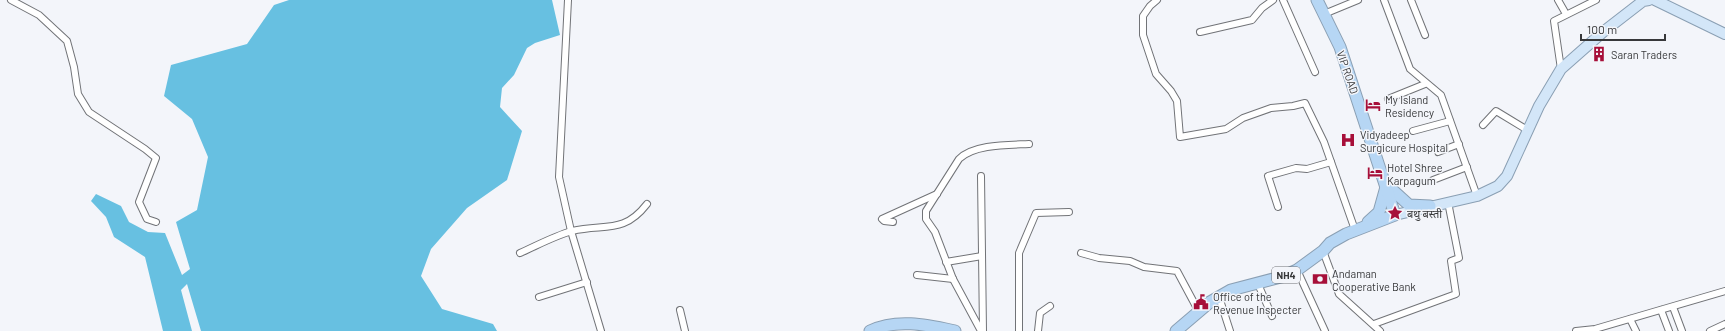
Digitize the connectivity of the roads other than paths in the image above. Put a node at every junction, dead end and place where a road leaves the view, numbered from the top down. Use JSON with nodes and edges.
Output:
{"nodes":[{"id":1,"x":11,"y":0,"type":"edge"},
{"id":2,"x":568,"y":0,"type":"edge"},
{"id":3,"x":1157,"y":0,"type":"edge"},
{"id":4,"x":1272,"y":0,"type":"edge"},
{"id":5,"x":1283,"y":0,"type":"edge"},
{"id":6,"x":1317,"y":0,"type":"edge"},
{"id":7,"x":1358,"y":0,"type":"edge"},
{"id":8,"x":1384,"y":0,"type":"edge"},
{"id":9,"x":1411,"y":0,"type":"edge"},
{"id":10,"x":1558,"y":0,"type":"edge"},
{"id":11,"x":1596,"y":0,"type":"edge"},
{"id":12,"x":1643,"y":0,"type":"edge"},
{"id":13,"x":1655,"y":0,"type":"edge"},
{"id":14,"x":1324,"y":14,"type":"junction"},
{"id":15,"x":1566,"y":14,"type":"junction"},
{"id":16,"x":1200,"y":32,"type":"dead end"},
{"id":17,"x":1725,"y":34,"type":"edge"},
{"id":18,"x":1425,"y":35,"type":"dead end"},
{"id":19,"x":1562,"y":69,"type":"junction"},
{"id":20,"x":1315,"y":72,"type":"dead end"},
{"id":21,"x":1426,"y":84,"type":"junction"},
{"id":22,"x":1388,"y":99,"type":"dead end"},
{"id":23,"x":1450,"y":121,"type":"junction"},
{"id":24,"x":1483,"y":125,"type":"dead end"},
{"id":25,"x":1413,"y":131,"type":"dead end"},
{"id":26,"x":1529,"y":131,"type":"junction"},
{"id":27,"x":1029,"y":144,"type":"dead end"},
{"id":28,"x":1459,"y":144,"type":"junction"},
{"id":29,"x":1438,"y":152,"type":"dead end"},
{"id":30,"x":1331,"y":162,"type":"junction"},
{"id":31,"x":1467,"y":167,"type":"junction"},
{"id":32,"x":981,"y":176,"type":"dead end"},
{"id":33,"x":1433,"y":180,"type":"dead end"},
{"id":34,"x":1386,"y":185,"type":"junction"},
{"id":35,"x":937,"y":194,"type":"junction"},
{"id":36,"x":1477,"y":196,"type":"junction"},
{"id":37,"x":1448,"y":202,"type":"junction"},
{"id":38,"x":647,"y":204,"type":"dead end"},
{"id":39,"x":1430,"y":206,"type":"junction"},
{"id":40,"x":1278,"y":207,"type":"dead end"},
{"id":41,"x":1069,"y":212,"type":"dead end"},
{"id":42,"x":1395,"y":215,"type":"junction"},
{"id":43,"x":156,"y":222,"type":"dead end"},
{"id":44,"x":893,"y":222,"type":"dead end"},
{"id":45,"x":1358,"y":228,"type":"junction"},
{"id":46,"x":571,"y":231,"type":"junction"},
{"id":47,"x":1323,"y":251,"type":"junction"},
{"id":48,"x":520,"y":253,"type":"dead end"},
{"id":49,"x":1081,"y":253,"type":"dead end"},
{"id":50,"x":982,"y":256,"type":"junction"},
{"id":51,"x":946,"y":262,"type":"junction"},
{"id":52,"x":1297,"y":270,"type":"junction"},
{"id":53,"x":917,"y":275,"type":"dead end"},
{"id":54,"x":953,"y":279,"type":"junction"},
{"id":55,"x":586,"y":282,"type":"junction"},
{"id":56,"x":1258,"y":284,"type":"junction"},
{"id":57,"x":1725,"y":291,"type":"edge"},
{"id":58,"x":540,"y":297,"type":"dead end"},
{"id":59,"x":1219,"y":297,"type":"junction"},
{"id":60,"x":1050,"y":306,"type":"dead end"},
{"id":61,"x":1673,"y":307,"type":"junction"},
{"id":62,"x":680,"y":310,"type":"dead end"},
{"id":63,"x":1661,"y":310,"type":"junction"},
{"id":64,"x":1199,"y":312,"type":"junction"},
{"id":65,"x":1272,"y":316,"type":"dead end"},
{"id":66,"x":1630,"y":319,"type":"junction"},
{"id":67,"x":1374,"y":324,"type":"junction"},
{"id":68,"x":1725,"y":324,"type":"edge"},
{"id":69,"x":936,"y":329,"type":"edge"},
{"id":70,"x":1595,"y":330,"type":"edge"},
{"id":71,"x":601,"y":331,"type":"edge"},
{"id":72,"x":685,"y":331,"type":"edge"},
{"id":73,"x":870,"y":331,"type":"edge"},
{"id":74,"x":955,"y":331,"type":"edge"},
{"id":75,"x":982,"y":331,"type":"edge"},
{"id":76,"x":1018,"y":331,"type":"edge"},
{"id":77,"x":1038,"y":331,"type":"edge"},
{"id":78,"x":1176,"y":331,"type":"edge"},
{"id":79,"x":1230,"y":331,"type":"edge"},
{"id":80,"x":1325,"y":331,"type":"edge"},
{"id":81,"x":1380,"y":331,"type":"edge"},
{"id":82,"x":1576,"y":331,"type":"edge"},
{"id":83,"x":1636,"y":331,"type":"edge"},
{"id":84,"x":1669,"y":331,"type":"edge"},
{"id":85,"x":1682,"y":331,"type":"edge"},
{"id":86,"x":1710,"y":331,"type":"edge"}],
"edges":[{"from":1,"to":43,"type":"street"},
{"from":2,"to":46,"type":"street"},
{"from":3,"to":30,"type":"street"},
{"from":4,"to":16,"type":"street"},
{"from":5,"to":20,"type":"street"},
{"from":6,"to":14,"type":"highway","name":"VIP ROAD"},
{"from":7,"to":14,"type":"street"},
{"from":8,"to":21,"type":"street"},
{"from":9,"to":18,"type":"street"},
{"from":10,"to":15,"type":"street"},
{"from":11,"to":15,"type":"street"},
{"from":12,"to":19,"type":"main road"},
{"from":13,"to":17,"type":"main road"},
{"from":14,"to":34,"type":"highway","name":"VIP ROAD"},
{"from":15,"to":19,"type":"street"},
{"from":19,"to":26,"type":"main road"},
{"from":21,"to":22,"type":"street"},
{"from":21,"to":23,"type":"street"},
{"from":23,"to":25,"type":"street"},
{"from":23,"to":28,"type":"street"},
{"from":24,"to":26,"type":"street"},
{"from":26,"to":36,"type":"main road"},
{"from":27,"to":35,"type":"street"},
{"from":28,"to":29,"type":"street"},
{"from":28,"to":31,"type":"street"},
{"from":30,"to":40,"type":"street"},
{"from":30,"to":45,"type":"street"},
{"from":31,"to":33,"type":"street"},
{"from":31,"to":36,"type":"street"},
{"from":32,"to":50,"type":"street"},
{"from":34,"to":39,"type":"highway"},
{"from":34,"to":42,"type":"highway","name":"VIP ROAD"},
{"from":34,"to":45,"type":"highway"},
{"from":35,"to":44,"type":"street"},
{"from":35,"to":51,"type":"street"},
{"from":36,"to":37,"type":"main road"},
{"from":37,"to":39,"type":"main road"},
{"from":37,"to":67,"type":"street"},
{"from":38,"to":46,"type":"street"},
{"from":39,"to":42,"type":"main road"},
{"from":41,"to":76,"type":"street"},
{"from":42,"to":45,"type":"highway","number":"NH4"},
{"from":45,"to":47,"type":"highway","number":"NH4"},
{"from":46,"to":48,"type":"street"},
{"from":46,"to":55,"type":"street"},
{"from":47,"to":52,"type":"highway","number":"NH4"},
{"from":47,"to":67,"type":"street"},
{"from":49,"to":64,"type":"street"},
{"from":50,"to":51,"type":"street"},
{"from":50,"to":75,"type":"street"},
{"from":51,"to":54,"type":"street"},
{"from":52,"to":56,"type":"highway","number":"NH4"},
{"from":52,"to":80,"type":"street"},
{"from":53,"to":54,"type":"street"},
{"from":54,"to":75,"type":"street"},
{"from":55,"to":58,"type":"street"},
{"from":55,"to":71,"type":"street"},
{"from":56,"to":59,"type":"highway","number":"NH4"},
{"from":56,"to":65,"type":"street"},
{"from":57,"to":61,"type":"street"},
{"from":59,"to":64,"type":"highway","number":"NH4"},
{"from":59,"to":79,"type":"street"},
{"from":60,"to":77,"type":"street"},
{"from":61,"to":63,"type":"street"},
{"from":61,"to":85,"type":"street"},
{"from":62,"to":72,"type":"street"},
{"from":63,"to":66,"type":"street"},
{"from":63,"to":84,"type":"street"},
{"from":64,"to":78,"type":"highway","number":"NH4"},
{"from":66,"to":70,"type":"street"},
{"from":66,"to":83,"type":"street"},
{"from":67,"to":81,"type":"street"},
{"from":68,"to":86,"type":"street"},
{"from":69,"to":73,"type":"highway"},
{"from":69,"to":74,"type":"highway"},
{"from":70,"to":82,"type":"street"}]}
